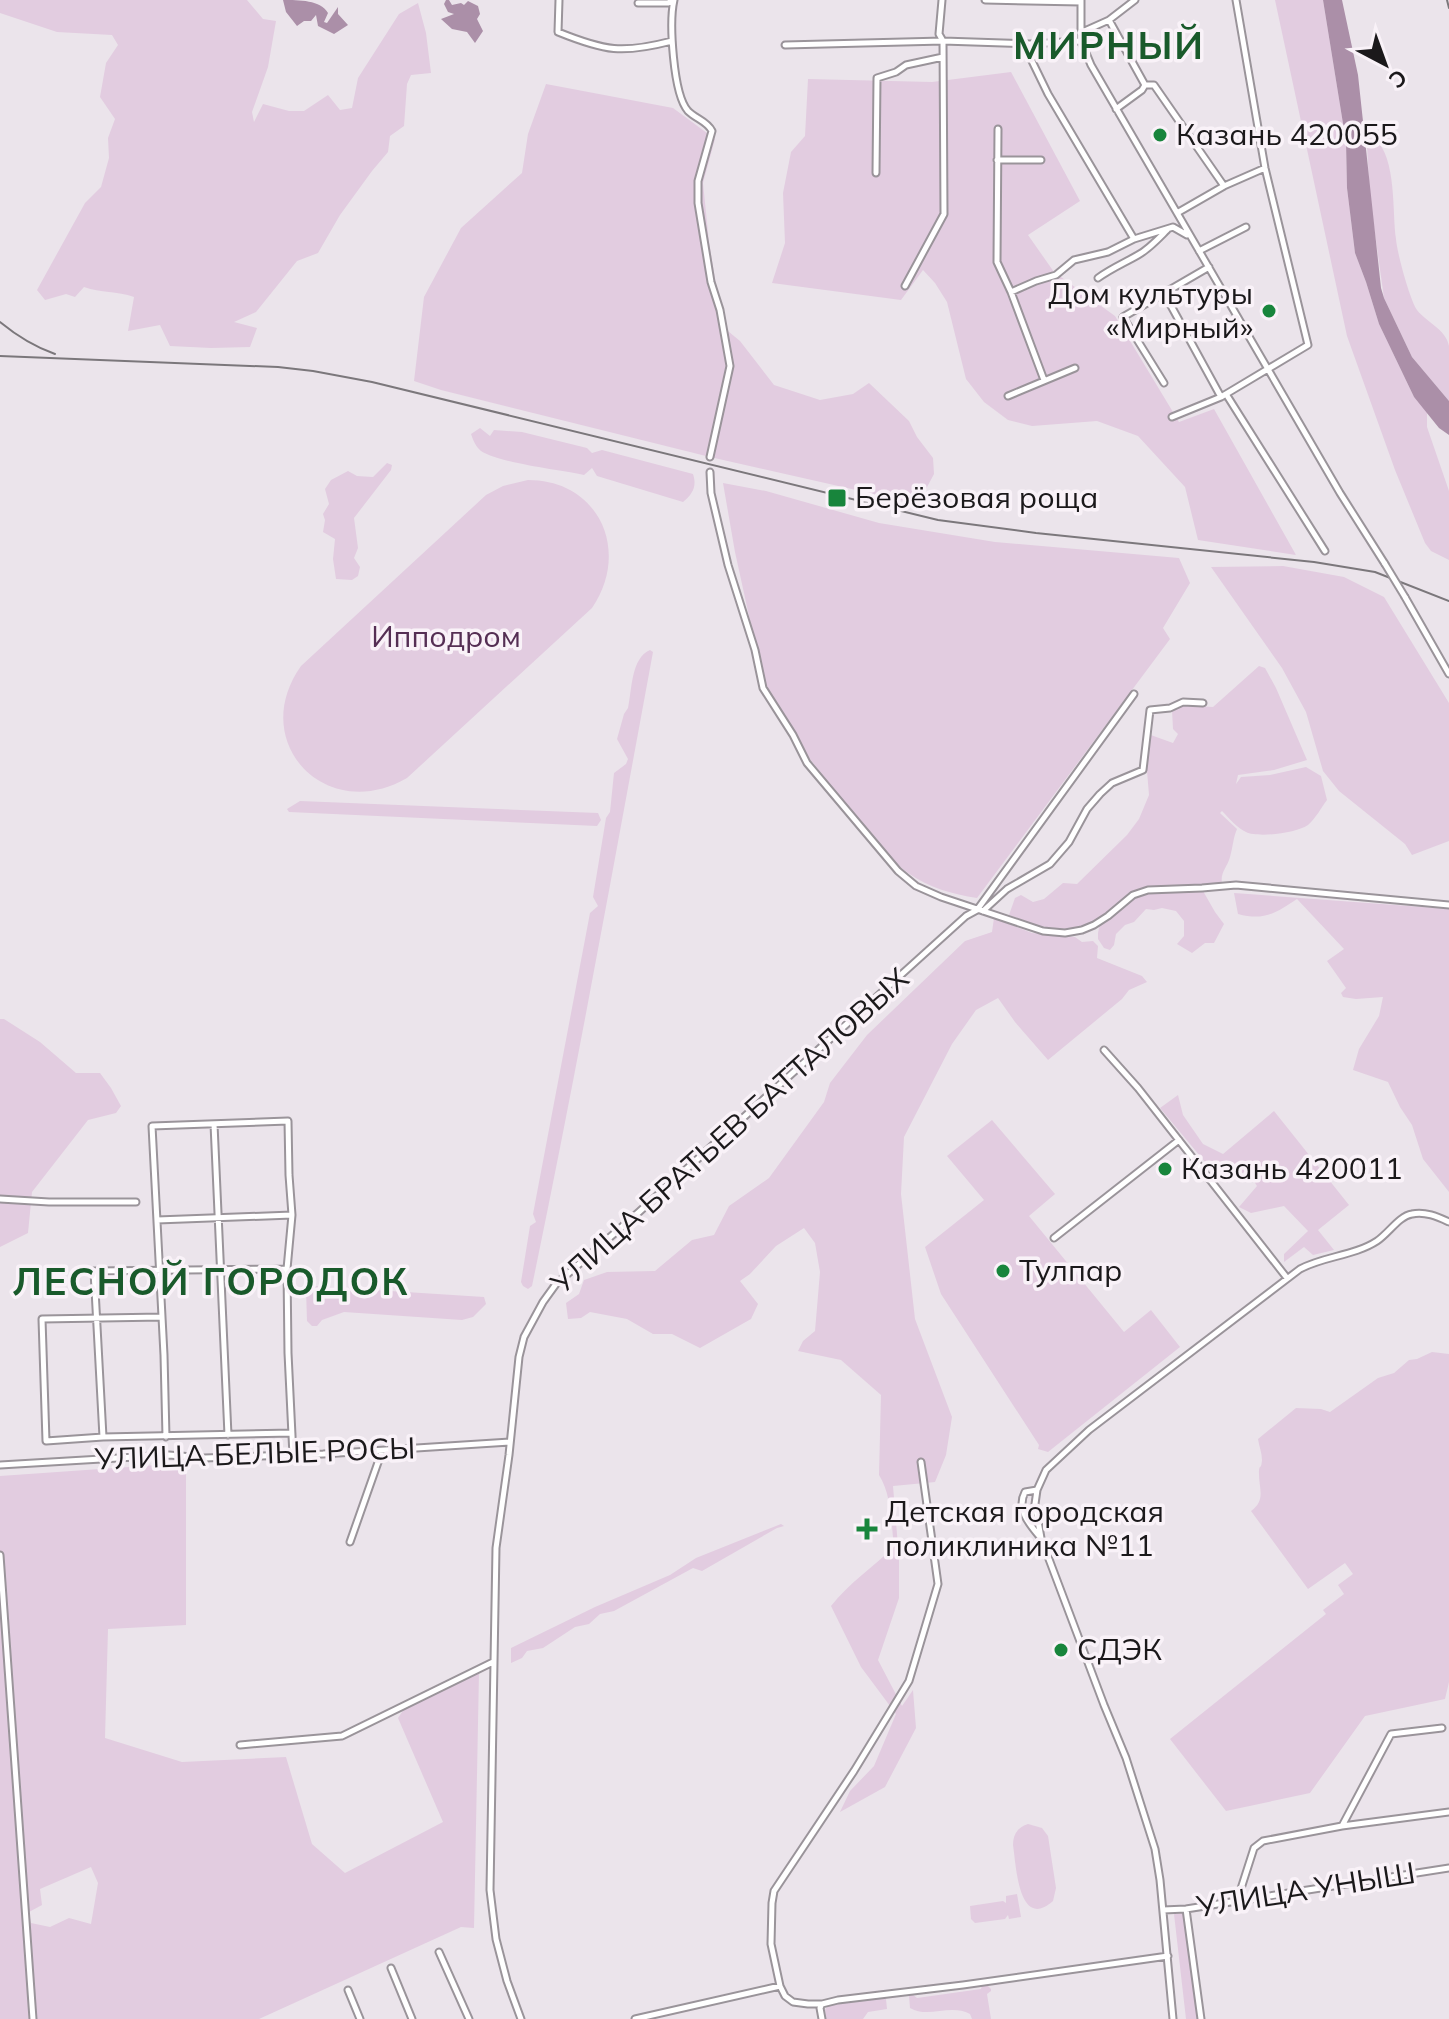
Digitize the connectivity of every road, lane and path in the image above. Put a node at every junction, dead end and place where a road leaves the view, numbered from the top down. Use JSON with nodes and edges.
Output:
{"nodes":[{"id":1,"x":559,"y":0,"type":"edge"},
{"id":2,"x":674,"y":0,"type":"edge"},
{"id":3,"x":942,"y":0,"type":"edge"},
{"id":4,"x":985,"y":0,"type":"edge"},
{"id":5,"x":1030,"y":0,"type":"edge"},
{"id":6,"x":1236,"y":0,"type":"edge"},
{"id":7,"x":1081,"y":1,"type":"edge"},
{"id":8,"x":1131,"y":1,"type":"edge"},
{"id":9,"x":638,"y":3,"type":"dead end"},
{"id":10,"x":1109,"y":20,"type":"junction"},
{"id":11,"x":1080,"y":33,"type":"junction"},
{"id":12,"x":672,"y":41,"type":"junction"},
{"id":13,"x":943,"y":41,"type":"junction"},
{"id":14,"x":1081,"y":41,"type":"junction"},
{"id":15,"x":1030,"y":44,"type":"junction"},
{"id":16,"x":785,"y":45,"type":"dead end"},
{"id":17,"x":943,"y":57,"type":"junction"},
{"id":18,"x":1145,"y":85,"type":"junction"},
{"id":19,"x":1116,"y":109,"type":"junction"},
{"id":20,"x":998,"y":129,"type":"dead end"},
{"id":21,"x":997,"y":160,"type":"junction"},
{"id":22,"x":1041,"y":160,"type":"dead end"},
{"id":23,"x":1265,"y":168,"type":"junction"},
{"id":24,"x":876,"y":173,"type":"dead end"},
{"id":25,"x":1224,"y":186,"type":"junction"},
{"id":26,"x":1178,"y":215,"type":"junction"},
{"id":27,"x":1246,"y":227,"type":"dead end"},
{"id":28,"x":1170,"y":228,"type":"junction"},
{"id":29,"x":1191,"y":238,"type":"junction"},
{"id":30,"x":1134,"y":239,"type":"junction"},
{"id":31,"x":1199,"y":251,"type":"junction"},
{"id":32,"x":1209,"y":267,"type":"junction"},
{"id":33,"x":1098,"y":278,"type":"dead end"},
{"id":34,"x":905,"y":286,"type":"dead end"},
{"id":35,"x":1011,"y":292,"type":"junction"},
{"id":36,"x":1164,"y":293,"type":"junction"},
{"id":37,"x":1075,"y":368,"type":"dead end"},
{"id":38,"x":1269,"y":370,"type":"junction"},
{"id":39,"x":1044,"y":380,"type":"junction"},
{"id":40,"x":1164,"y":383,"type":"dead end"},
{"id":41,"x":1008,"y":396,"type":"dead end"},
{"id":42,"x":1224,"y":396,"type":"junction"},
{"id":43,"x":1172,"y":417,"type":"dead end"},
{"id":44,"x":710,"y":457,"type":"dead end"},
{"id":45,"x":710,"y":472,"type":"dead end"},
{"id":46,"x":1325,"y":551,"type":"dead end"},
{"id":47,"x":1449,"y":674,"type":"edge"},
{"id":48,"x":1134,"y":694,"type":"dead end"},
{"id":49,"x":1203,"y":703,"type":"dead end"},
{"id":50,"x":1447,"y":904,"type":"edge"},
{"id":51,"x":980,"y":911,"type":"junction"},
{"id":52,"x":1104,"y":1050,"type":"dead end"},
{"id":53,"x":214,"y":1124,"type":"junction"},
{"id":54,"x":1179,"y":1140,"type":"junction"},
{"id":55,"x":0,"y":1199,"type":"edge"},
{"id":56,"x":136,"y":1202,"type":"dead end"},
{"id":57,"x":292,"y":1215,"type":"junction"},
{"id":58,"x":219,"y":1217,"type":"junction"},
{"id":59,"x":157,"y":1220,"type":"junction"},
{"id":60,"x":1449,"y":1222,"type":"edge"},
{"id":61,"x":1054,"y":1238,"type":"dead end"},
{"id":62,"x":221,"y":1269,"type":"junction"},
{"id":63,"x":287,"y":1269,"type":"junction"},
{"id":64,"x":160,"y":1271,"type":"junction"},
{"id":65,"x":1287,"y":1278,"type":"junction"},
{"id":66,"x":162,"y":1317,"type":"junction"},
{"id":67,"x":96,"y":1319,"type":"junction"},
{"id":68,"x":292,"y":1433,"type":"junction"},
{"id":69,"x":228,"y":1435,"type":"junction"},
{"id":70,"x":103,"y":1437,"type":"junction"},
{"id":71,"x":166,"y":1437,"type":"junction"},
{"id":72,"x":510,"y":1442,"type":"junction"},
{"id":73,"x":382,"y":1451,"type":"junction"},
{"id":74,"x":293,"y":1456,"type":"junction"},
{"id":75,"x":921,"y":1462,"type":"dead end"},
{"id":76,"x":0,"y":1465,"type":"edge"},
{"id":77,"x":1037,"y":1490,"type":"junction"},
{"id":78,"x":1041,"y":1538,"type":"junction"},
{"id":79,"x":350,"y":1542,"type":"dead end"},
{"id":80,"x":0,"y":1555,"type":"edge"},
{"id":81,"x":494,"y":1661,"type":"junction"},
{"id":82,"x":1442,"y":1728,"type":"dead end"},
{"id":83,"x":240,"y":1745,"type":"dead end"},
{"id":84,"x":1449,"y":1812,"type":"edge"},
{"id":85,"x":1342,"y":1826,"type":"junction"},
{"id":86,"x":1449,"y":1868,"type":"edge"},
{"id":87,"x":1236,"y":1901,"type":"junction"},
{"id":88,"x":1186,"y":1909,"type":"junction"},
{"id":89,"x":1163,"y":1910,"type":"junction"},
{"id":90,"x":439,"y":1952,"type":"dead end"},
{"id":91,"x":1168,"y":1956,"type":"junction"},
{"id":92,"x":391,"y":1968,"type":"dead end"},
{"id":93,"x":780,"y":1986,"type":"junction"},
{"id":94,"x":348,"y":1990,"type":"dead end"},
{"id":95,"x":822,"y":2004,"type":"junction"},
{"id":96,"x":33,"y":2019,"type":"edge"},
{"id":97,"x":360,"y":2019,"type":"edge"},
{"id":98,"x":412,"y":2019,"type":"edge"},
{"id":99,"x":469,"y":2019,"type":"edge"},
{"id":100,"x":521,"y":2019,"type":"edge"},
{"id":101,"x":635,"y":2019,"type":"edge"},
{"id":102,"x":822,"y":2019,"type":"edge"},
{"id":103,"x":1173,"y":2019,"type":"edge"},
{"id":104,"x":1201,"y":2019,"type":"edge"}],
"edges":[{"from":1,"to":12,"type":"street"},
{"from":2,"to":9,"type":"street"},
{"from":2,"to":12,"type":"street"},
{"from":3,"to":13,"type":"street"},
{"from":4,"to":5,"type":"street"},
{"from":5,"to":7,"type":"street"},
{"from":6,"to":23,"type":"street"},
{"from":7,"to":11,"type":"street"},
{"from":8,"to":10,"type":"street"},
{"from":10,"to":11,"type":"street"},
{"from":10,"to":18,"type":"street"},
{"from":11,"to":14,"type":"street"},
{"from":12,"to":44,"type":"street"},
{"from":13,"to":15,"type":"street"},
{"from":13,"to":16,"type":"street"},
{"from":13,"to":17,"type":"street"},
{"from":14,"to":15,"type":"street"},
{"from":14,"to":19,"type":"street"},
{"from":15,"to":30,"type":"street"},
{"from":17,"to":24,"type":"street"},
{"from":17,"to":34,"type":"street"},
{"from":18,"to":19,"type":"street"},
{"from":18,"to":25,"type":"street"},
{"from":19,"to":26,"type":"street"},
{"from":20,"to":21,"type":"street"},
{"from":21,"to":22,"type":"street"},
{"from":21,"to":35,"type":"street"},
{"from":23,"to":25,"type":"street"},
{"from":23,"to":38,"type":"street"},
{"from":25,"to":26,"type":"street"},
{"from":26,"to":28,"type":"street"},
{"from":26,"to":29,"type":"street"},
{"from":27,"to":31,"type":"street"},
{"from":28,"to":29,"type":"street"},
{"from":28,"to":30,"type":"street"},
{"from":28,"to":33,"type":"street"},
{"from":29,"to":31,"type":"street"},
{"from":30,"to":35,"type":"street"},
{"from":31,"to":32,"type":"street"},
{"from":32,"to":36,"type":"street"},
{"from":32,"to":38,"type":"street"},
{"from":35,"to":39,"type":"street"},
{"from":36,"to":40,"type":"street"},
{"from":36,"to":42,"type":"street"},
{"from":37,"to":39,"type":"street"},
{"from":38,"to":42,"type":"street"},
{"from":38,"to":47,"type":"street","bridge":true},
{"from":39,"to":41,"type":"street"},
{"from":42,"to":43,"type":"street"},
{"from":42,"to":46,"type":"street"},
{"from":45,"to":51,"type":"street"},
{"from":48,"to":51,"type":"street","name":"УЛИЦА БРАТЬЕВ БАТТАЛОВЫХ"},
{"from":49,"to":51,"type":"street"},
{"from":50,"to":51,"type":"street"},
{"from":51,"to":72,"type":"street","name":"УЛИЦА БРАТЬЕВ БАТТАЛОВЫХ"},
{"from":52,"to":54,"type":"street"},
{"from":53,"to":57,"type":"street"},
{"from":53,"to":58,"type":"street"},
{"from":53,"to":59,"type":"street"},
{"from":54,"to":61,"type":"street"},
{"from":54,"to":65,"type":"street"},
{"from":55,"to":56,"type":"street"},
{"from":57,"to":58,"type":"street"},
{"from":57,"to":63,"type":"street"},
{"from":58,"to":59,"type":"street"},
{"from":58,"to":62,"type":"street"},
{"from":59,"to":64,"type":"street"},
{"from":60,"to":65,"type":"street"},
{"from":62,"to":63,"type":"street"},
{"from":62,"to":64,"type":"street"},
{"from":62,"to":69,"type":"street"},
{"from":63,"to":68,"type":"street"},
{"from":64,"to":66,"type":"street"},
{"from":64,"to":67,"type":"street"},
{"from":65,"to":77,"type":"street"},
{"from":66,"to":67,"type":"street"},
{"from":66,"to":71,"type":"street"},
{"from":67,"to":70,"type":"street"},
{"from":67,"to":70,"type":"street"},
{"from":68,"to":69,"type":"street"},
{"from":68,"to":74,"type":"street"},
{"from":69,"to":71,"type":"street"},
{"from":70,"to":71,"type":"street"},
{"from":72,"to":73,"type":"street","name":"УЛИЦА БЕЛЫЕ РОСЫ"},
{"from":72,"to":81,"type":"street","name":"УЛИЦА БРАТЬЕВ БАТТАЛОВЫХ"},
{"from":73,"to":74,"type":"street","name":"УЛИЦА БЕЛЫЕ РОСЫ"},
{"from":73,"to":79,"type":"street"},
{"from":74,"to":76,"type":"street","name":"УЛИЦА БЕЛЫЕ РОСЫ"},
{"from":75,"to":93,"type":"street"},
{"from":77,"to":78,"type":"street"},
{"from":77,"to":78,"type":"street"},
{"from":78,"to":89,"type":"street"},
{"from":80,"to":96,"type":"street"},
{"from":81,"to":83,"type":"street"},
{"from":81,"to":100,"type":"street","name":"УЛИЦА БРАТЬЕВ БАТТАЛОВЫХ"},
{"from":82,"to":85,"type":"street"},
{"from":84,"to":85,"type":"street"},
{"from":85,"to":87,"type":"street"},
{"from":86,"to":87,"type":"street","name":"УЛИЦА УНЫШ"},
{"from":87,"to":88,"type":"street","name":"УЛИЦА УНЫШ"},
{"from":88,"to":89,"type":"street","name":"УЛИЦА УНЫШ"},
{"from":88,"to":104,"type":"street"},
{"from":89,"to":91,"type":"street"},
{"from":90,"to":99,"type":"street"},
{"from":91,"to":95,"type":"street"},
{"from":91,"to":103,"type":"street"},
{"from":92,"to":98,"type":"street"},
{"from":93,"to":95,"type":"street"},
{"from":93,"to":101,"type":"street"},
{"from":94,"to":97,"type":"street"},
{"from":95,"to":102,"type":"street"}]}
